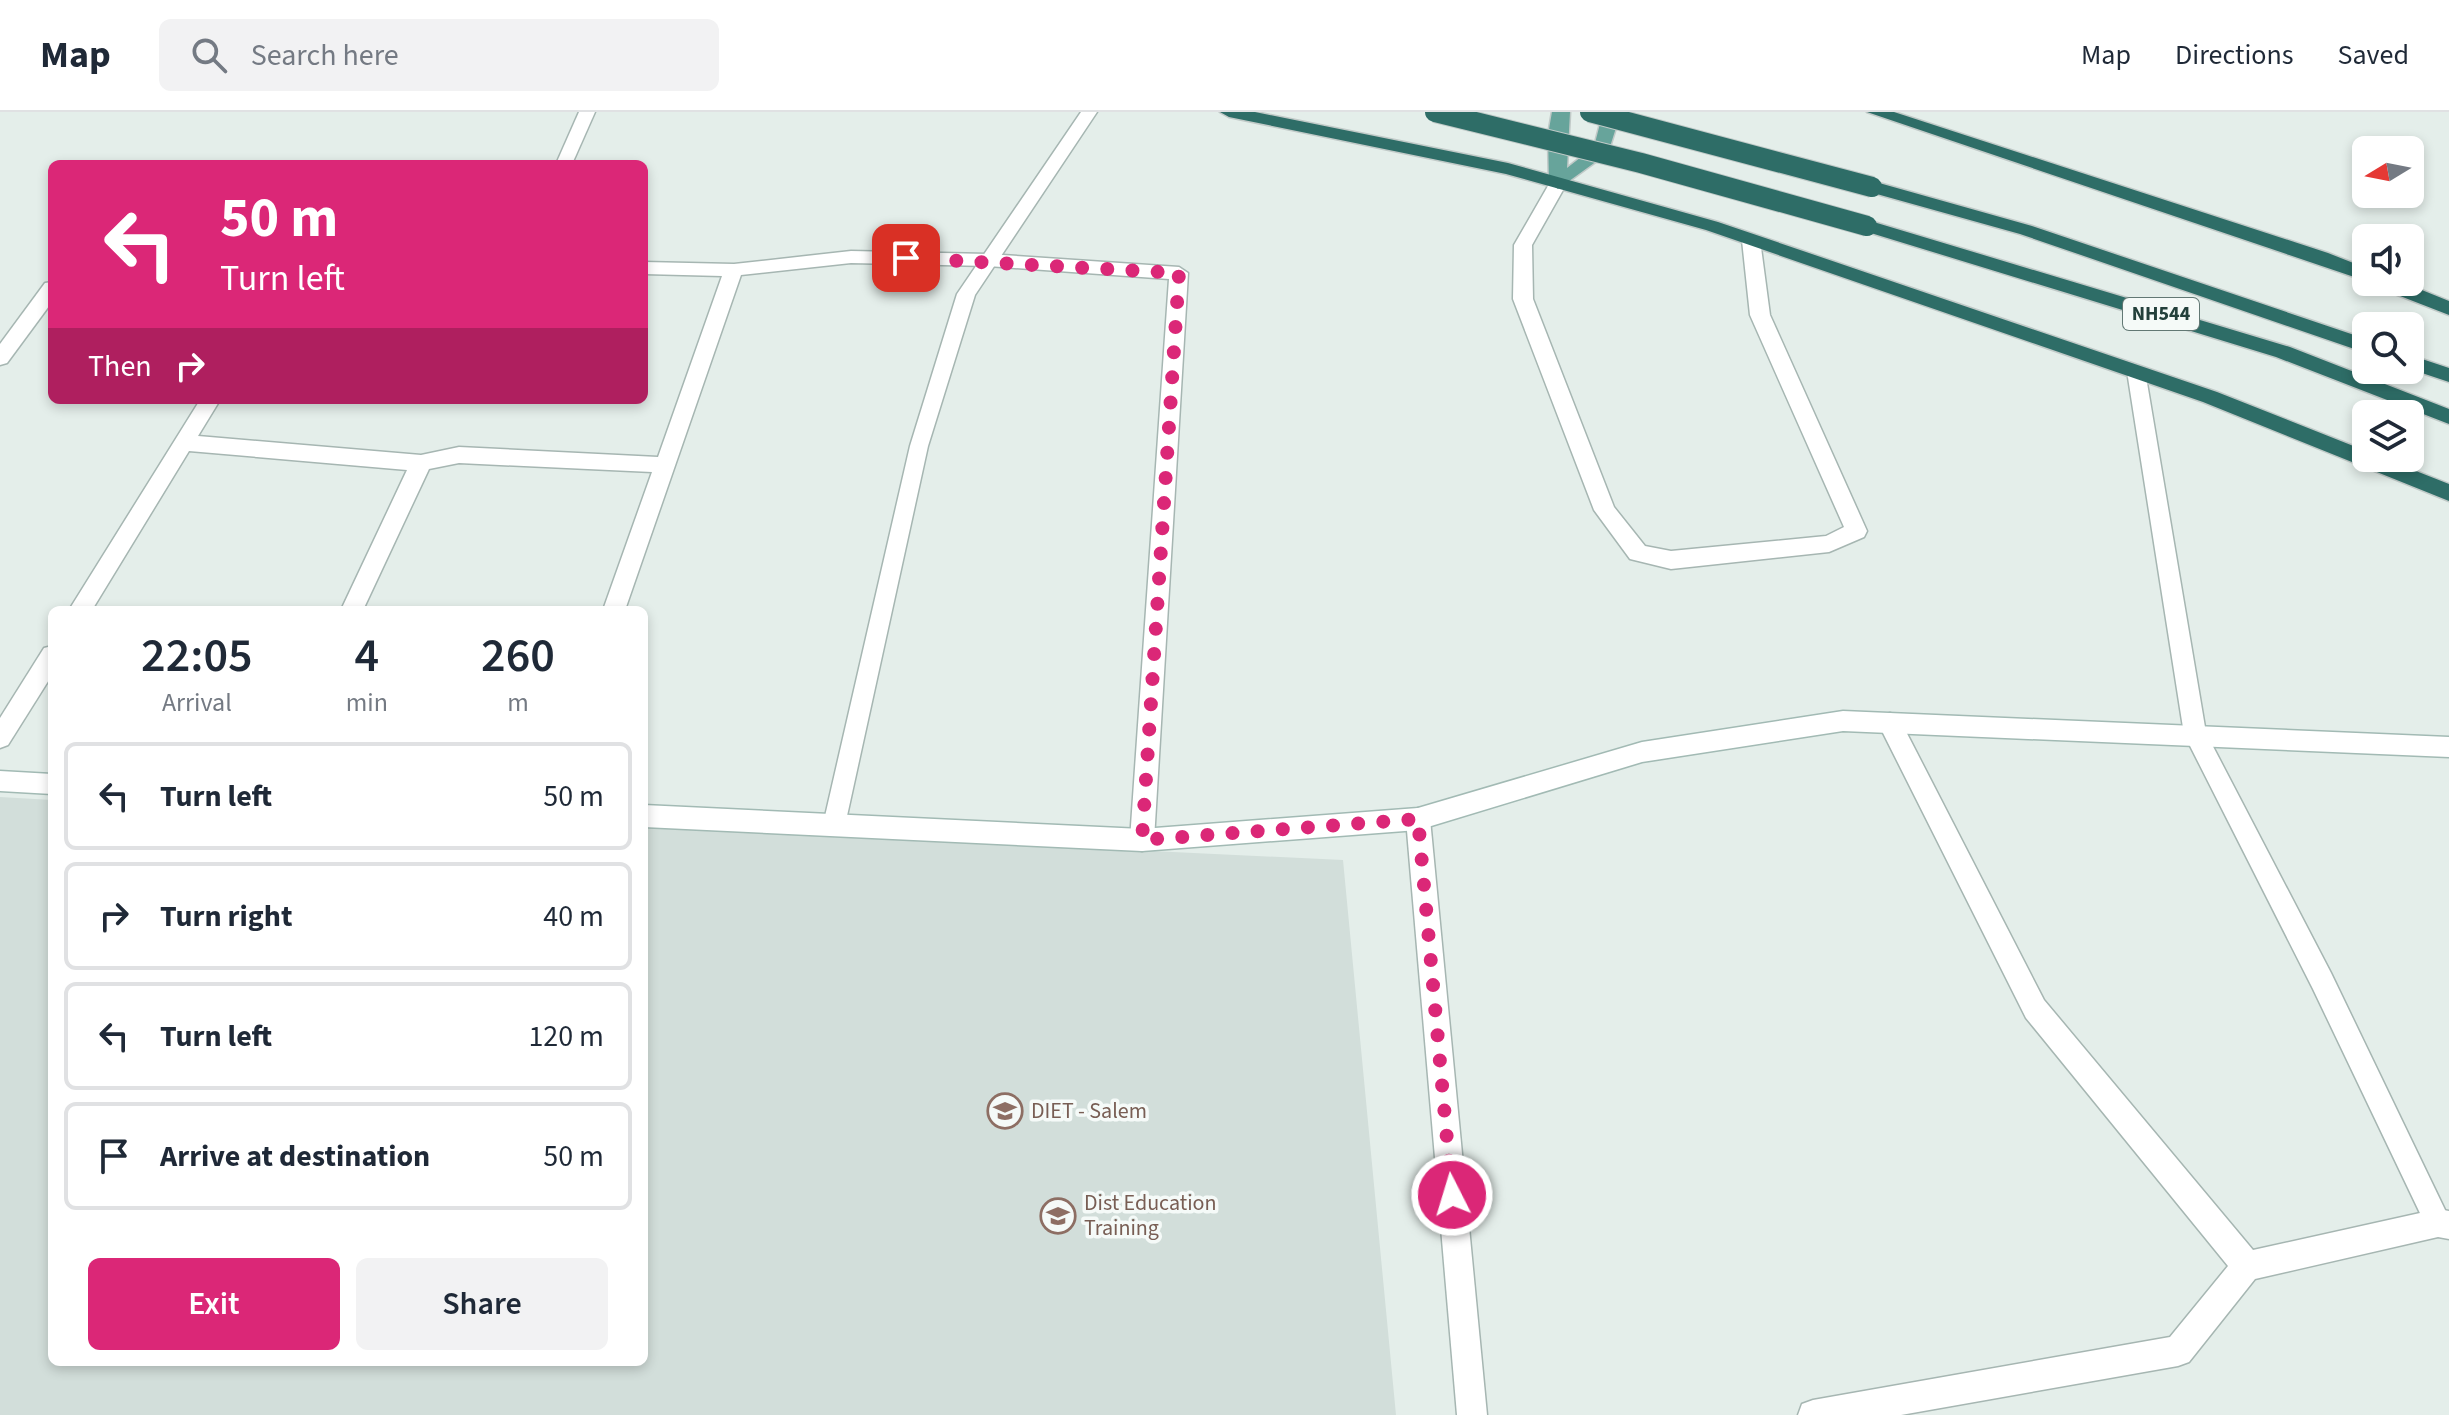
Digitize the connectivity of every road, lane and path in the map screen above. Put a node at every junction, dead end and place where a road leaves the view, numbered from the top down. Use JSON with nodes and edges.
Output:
{"nodes":[{"id":1,"x":587,"y":112,"type":"edge"},
{"id":2,"x":1089,"y":112,"type":"edge"},
{"id":3,"x":1229,"y":112,"type":"edge"},
{"id":4,"x":1435,"y":112,"type":"edge"},
{"id":5,"x":1561,"y":112,"type":"edge"},
{"id":6,"x":1590,"y":112,"type":"edge"},
{"id":7,"x":1612,"y":112,"type":"edge"},
{"id":8,"x":1876,"y":112,"type":"edge"},
{"id":9,"x":566,"y":160,"type":"edge"},
{"id":10,"x":1558,"y":183,"type":"junction"},
{"id":11,"x":1751,"y":240,"type":"junction"},
{"id":12,"x":988,"y":260,"type":"junction"},
{"id":13,"x":648,"y":268,"type":"edge"},
{"id":14,"x":734,"y":270,"type":"junction"},
{"id":15,"x":2352,"y":270,"type":"edge"},
{"id":16,"x":48,"y":293,"type":"edge"},
{"id":17,"x":2419,"y":296,"type":"edge"},
{"id":18,"x":2449,"y":308,"type":"edge"},
{"id":19,"x":2352,"y":341,"type":"edge"},
{"id":20,"x":0,"y":358,"type":"edge"},
{"id":21,"x":2424,"y":367,"type":"edge"},
{"id":22,"x":2136,"y":371,"type":"junction"},
{"id":23,"x":2449,"y":375,"type":"edge"},
{"id":24,"x":208,"y":404,"type":"edge"},
{"id":25,"x":2449,"y":417,"type":"edge"},
{"id":26,"x":185,"y":443,"type":"junction"},
{"id":27,"x":421,"y":463,"type":"junction"},
{"id":28,"x":663,"y":465,"type":"junction"},
{"id":29,"x":2449,"y":493,"type":"edge"},
{"id":30,"x":83,"y":606,"type":"edge"},
{"id":31,"x":354,"y":606,"type":"edge"},
{"id":32,"x":615,"y":606,"type":"edge"},
{"id":33,"x":48,"y":661,"type":"edge"},
{"id":34,"x":1890,"y":723,"type":"junction"},
{"id":35,"x":2195,"y":734,"type":"junction"},
{"id":36,"x":0,"y":738,"type":"edge"},
{"id":37,"x":2449,"y":747,"type":"edge"},
{"id":38,"x":0,"y":781,"type":"edge"},
{"id":39,"x":48,"y":784,"type":"edge"},
{"id":40,"x":648,"y":816,"type":"edge"},
{"id":41,"x":1418,"y":819,"type":"junction"},
{"id":42,"x":834,"y":825,"type":"junction"},
{"id":43,"x":1142,"y":840,"type":"junction"},
{"id":44,"x":2444,"y":1224,"type":"edge"},
{"id":45,"x":2247,"y":1266,"type":"junction"},
{"id":46,"x":1472,"y":1415,"type":"edge"},
{"id":47,"x":1813,"y":1415,"type":"edge"}],
"edges":[{"from":1,"to":9,"type":"lane"},
{"from":2,"to":12,"type":"lane"},
{"from":3,"to":10,"type":"highway"},
{"from":4,"to":25,"type":"highway","number":"NH544","bridge":true},
{"from":5,"to":10,"type":"main road"},
{"from":6,"to":19,"type":"highway","number":"NH544","bridge":true},
{"from":7,"to":10,"type":"main road"},
{"from":8,"to":15,"type":"highway"},
{"from":10,"to":11,"type":"highway"},
{"from":10,"to":11,"type":"street"},
{"from":11,"to":22,"type":"highway"},
{"from":12,"to":14,"type":"street"},
{"from":12,"to":42,"type":"lane"},
{"from":12,"to":43,"type":"street"},
{"from":13,"to":14,"type":"street"},
{"from":14,"to":28,"type":"street"},
{"from":16,"to":20,"type":"street"},
{"from":17,"to":18,"type":"highway"},
{"from":21,"to":23,"type":"highway"},
{"from":22,"to":29,"type":"highway"},
{"from":22,"to":35,"type":"lane"},
{"from":24,"to":26,"type":"street"},
{"from":26,"to":27,"type":"street"},
{"from":26,"to":30,"type":"street"},
{"from":27,"to":28,"type":"street"},
{"from":27,"to":31,"type":"street"},
{"from":28,"to":32,"type":"street"},
{"from":33,"to":36,"type":"street"},
{"from":34,"to":35,"type":"street"},
{"from":34,"to":41,"type":"street"},
{"from":34,"to":45,"type":"street"},
{"from":35,"to":37,"type":"street"},
{"from":35,"to":44,"type":"lane"},
{"from":38,"to":39,"type":"street"},
{"from":40,"to":42,"type":"street"},
{"from":41,"to":43,"type":"street"},
{"from":41,"to":46,"type":"street"},
{"from":42,"to":43,"type":"street"},
{"from":44,"to":45,"type":"street"},
{"from":45,"to":47,"type":"street"}]}
